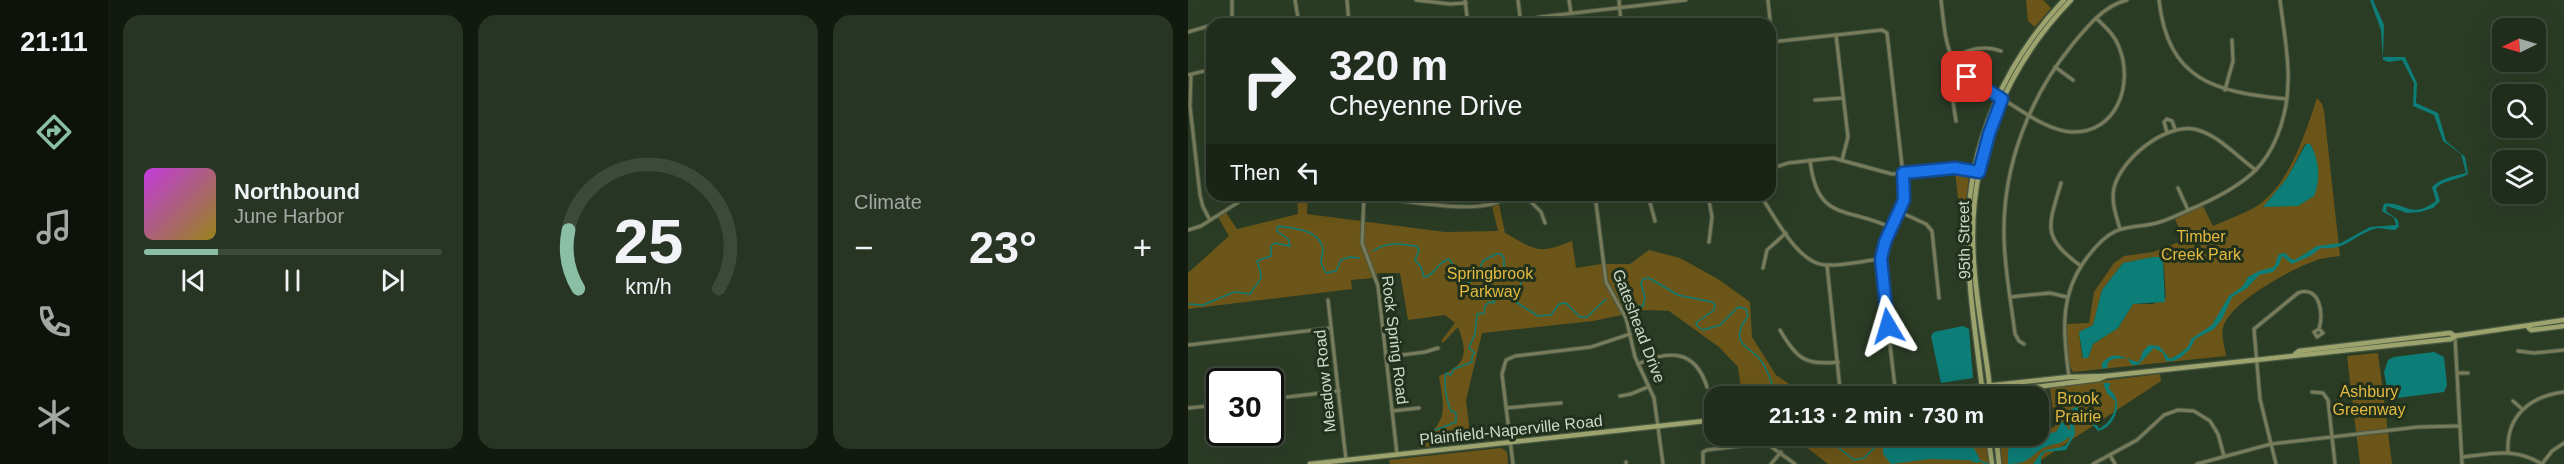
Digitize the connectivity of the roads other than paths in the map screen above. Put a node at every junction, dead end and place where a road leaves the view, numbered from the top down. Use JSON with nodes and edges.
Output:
{"nodes":[{"id":1,"x":1232,"y":0,"type":"edge"},
{"id":2,"x":1295,"y":0,"type":"edge"},
{"id":3,"x":1347,"y":0,"type":"edge"},
{"id":4,"x":1416,"y":0,"type":"edge"},
{"id":5,"x":1518,"y":0,"type":"edge"},
{"id":6,"x":1569,"y":0,"type":"edge"},
{"id":7,"x":1619,"y":0,"type":"edge"},
{"id":8,"x":1686,"y":0,"type":"edge"},
{"id":9,"x":1768,"y":0,"type":"edge"},
{"id":10,"x":1941,"y":0,"type":"edge"},
{"id":11,"x":2064,"y":0,"type":"edge"},
{"id":12,"x":2071,"y":0,"type":"edge"},
{"id":13,"x":2127,"y":0,"type":"edge"},
{"id":14,"x":2159,"y":0,"type":"edge"},
{"id":15,"x":2280,"y":0,"type":"edge"},
{"id":16,"x":1465,"y":1,"type":"edge"},
{"id":17,"x":1620,"y":8,"type":"junction"},
{"id":18,"x":1571,"y":14,"type":"junction"},
{"id":19,"x":1232,"y":18,"type":"edge"},
{"id":20,"x":1298,"y":18,"type":"edge"},
{"id":21,"x":1348,"y":18,"type":"edge"},
{"id":22,"x":1467,"y":18,"type":"edge"},
{"id":23,"x":1520,"y":18,"type":"edge"},
{"id":24,"x":1549,"y":18,"type":"edge"},
{"id":25,"x":1621,"y":18,"type":"edge"},
{"id":26,"x":1769,"y":18,"type":"edge"},
{"id":27,"x":2096,"y":18,"type":"junction"},
{"id":28,"x":1206,"y":26,"type":"edge"},
{"id":29,"x":1188,"y":32,"type":"edge"},
{"id":30,"x":1836,"y":35,"type":"junction"},
{"id":31,"x":2232,"y":39,"type":"dead end"},
{"id":32,"x":1776,"y":41,"type":"edge"},
{"id":33,"x":2001,"y":51,"type":"dead end"},
{"id":34,"x":1952,"y":59,"type":"junction"},
{"id":35,"x":2055,"y":67,"type":"junction"},
{"id":36,"x":1206,"y":71,"type":"edge"},
{"id":37,"x":1190,"y":75,"type":"edge"},
{"id":38,"x":2073,"y":80,"type":"dead end"},
{"id":39,"x":2225,"y":90,"type":"junction"},
{"id":40,"x":1843,"y":98,"type":"junction"},
{"id":41,"x":2000,"y":98,"type":"junction"},
{"id":42,"x":2287,"y":99,"type":"junction"},
{"id":43,"x":1815,"y":100,"type":"dead end"},
{"id":44,"x":2029,"y":114,"type":"junction"},
{"id":45,"x":1956,"y":121,"type":"dead end"},
{"id":46,"x":2175,"y":129,"type":"junction"},
{"id":47,"x":2167,"y":132,"type":"junction"},
{"id":48,"x":1810,"y":160,"type":"junction"},
{"id":49,"x":1842,"y":160,"type":"junction"},
{"id":50,"x":1776,"y":167,"type":"edge"},
{"id":51,"x":2256,"y":171,"type":"junction"},
{"id":52,"x":1977,"y":172,"type":"junction"},
{"id":53,"x":1903,"y":173,"type":"junction"},
{"id":54,"x":2061,"y":183,"type":"dead end"},
{"id":55,"x":2178,"y":188,"type":"dead end"},
{"id":56,"x":1240,"y":201,"type":"edge"},
{"id":57,"x":1364,"y":201,"type":"edge"},
{"id":58,"x":1408,"y":201,"type":"edge"},
{"id":59,"x":1491,"y":201,"type":"edge"},
{"id":60,"x":1499,"y":201,"type":"edge"},
{"id":61,"x":1530,"y":201,"type":"edge"},
{"id":62,"x":1596,"y":201,"type":"edge"},
{"id":63,"x":1650,"y":201,"type":"edge"},
{"id":64,"x":1709,"y":201,"type":"edge"},
{"id":65,"x":1765,"y":201,"type":"edge"},
{"id":66,"x":1492,"y":204,"type":"junction"},
{"id":67,"x":2188,"y":210,"type":"junction"},
{"id":68,"x":1900,"y":212,"type":"junction"},
{"id":69,"x":1210,"y":220,"type":"junction"},
{"id":70,"x":1655,"y":221,"type":"dead end"},
{"id":71,"x":1545,"y":223,"type":"dead end"},
{"id":72,"x":1892,"y":228,"type":"junction"},
{"id":73,"x":1188,"y":230,"type":"edge"},
{"id":74,"x":2120,"y":230,"type":"junction"},
{"id":75,"x":1786,"y":233,"type":"junction"},
{"id":76,"x":1709,"y":242,"type":"dead end"},
{"id":77,"x":1881,"y":259,"type":"junction"},
{"id":78,"x":1827,"y":265,"type":"junction"},
{"id":79,"x":2081,"y":266,"type":"junction"},
{"id":80,"x":1762,"y":268,"type":"dead end"},
{"id":81,"x":2010,"y":297,"type":"junction"},
{"id":82,"x":2067,"y":297,"type":"junction"},
{"id":83,"x":1939,"y":298,"type":"dead end"},
{"id":84,"x":1328,"y":300,"type":"dead end"},
{"id":85,"x":2564,"y":320,"type":"edge"},
{"id":86,"x":2564,"y":326,"type":"edge"},
{"id":87,"x":2528,"y":327,"type":"junction"},
{"id":88,"x":1331,"y":328,"type":"junction"},
{"id":89,"x":2319,"y":329,"type":"dead end"},
{"id":90,"x":1780,"y":330,"type":"dead end"},
{"id":91,"x":1630,"y":334,"type":"junction"},
{"id":92,"x":2455,"y":336,"type":"junction"},
{"id":93,"x":2024,"y":344,"type":"dead end"},
{"id":94,"x":1188,"y":345,"type":"edge"},
{"id":95,"x":1438,"y":348,"type":"dead end"},
{"id":96,"x":2564,"y":350,"type":"edge"},
{"id":97,"x":2518,"y":351,"type":"dead end"},
{"id":98,"x":1386,"y":357,"type":"junction"},
{"id":99,"x":2256,"y":359,"type":"junction"},
{"id":100,"x":1838,"y":362,"type":"junction"},
{"id":101,"x":1638,"y":364,"type":"junction"},
{"id":102,"x":2459,"y":373,"type":"junction"},
{"id":103,"x":2469,"y":373,"type":"dead end"},
{"id":104,"x":2106,"y":376,"type":"junction"},
{"id":105,"x":2068,"y":377,"type":"junction"},
{"id":106,"x":1990,"y":385,"type":"junction"},
{"id":107,"x":1707,"y":386,"type":"edge"},
{"id":108,"x":1840,"y":386,"type":"edge"},
{"id":109,"x":1893,"y":386,"type":"edge"},
{"id":110,"x":1982,"y":386,"type":"joint"},
{"id":111,"x":2049,"y":386,"type":"edge"},
{"id":112,"x":1648,"y":387,"type":"junction"},
{"id":113,"x":1339,"y":391,"type":"junction"},
{"id":114,"x":2312,"y":392,"type":"dead end"},
{"id":115,"x":2564,"y":392,"type":"edge"},
{"id":116,"x":1620,"y":396,"type":"dead end"},
{"id":117,"x":1284,"y":397,"type":"edge"},
{"id":118,"x":2513,"y":400,"type":"dead end"},
{"id":119,"x":1561,"y":403,"type":"dead end"},
{"id":120,"x":1206,"y":406,"type":"edge"},
{"id":121,"x":1188,"y":408,"type":"edge"},
{"id":122,"x":1419,"y":408,"type":"dead end"},
{"id":123,"x":1506,"y":408,"type":"junction"},
{"id":124,"x":2522,"y":409,"type":"junction"},
{"id":125,"x":1392,"y":411,"type":"junction"},
{"id":126,"x":1704,"y":421,"type":"edge"},
{"id":127,"x":1659,"y":426,"type":"junction"},
{"id":128,"x":2460,"y":426,"type":"junction"},
{"id":129,"x":2332,"y":437,"type":"junction"},
{"id":130,"x":1510,"y":442,"type":"junction"},
{"id":131,"x":2564,"y":442,"type":"edge"},
{"id":132,"x":2271,"y":444,"type":"junction"},
{"id":133,"x":1989,"y":446,"type":"edge"},
{"id":134,"x":1997,"y":446,"type":"edge"},
{"id":135,"x":1781,"y":452,"type":"junction"},
{"id":136,"x":2508,"y":452,"type":"junction"},
{"id":137,"x":1397,"y":454,"type":"junction"},
{"id":138,"x":2110,"y":455,"type":"junction"},
{"id":139,"x":2224,"y":456,"type":"junction"},
{"id":140,"x":2462,"y":457,"type":"junction"},
{"id":141,"x":1350,"y":461,"type":"edge"},
{"id":142,"x":1991,"y":461,"type":"edge"},
{"id":143,"x":1998,"y":462,"type":"edge"},
{"id":144,"x":1310,"y":464,"type":"edge"},
{"id":145,"x":1513,"y":464,"type":"edge"},
{"id":146,"x":1663,"y":464,"type":"edge"},
{"id":147,"x":1703,"y":464,"type":"edge"},
{"id":148,"x":1771,"y":464,"type":"edge"},
{"id":149,"x":1795,"y":464,"type":"edge"},
{"id":150,"x":2093,"y":464,"type":"edge"},
{"id":151,"x":2115,"y":464,"type":"edge"},
{"id":152,"x":2197,"y":464,"type":"edge"},
{"id":153,"x":2276,"y":464,"type":"edge"},
{"id":154,"x":2336,"y":464,"type":"edge"},
{"id":155,"x":2462,"y":464,"type":"edge"},
{"id":156,"x":2542,"y":464,"type":"edge"}],
"edges":[{"from":1,"to":19,"type":"street"},
{"from":2,"to":20,"type":"street"},
{"from":3,"to":21,"type":"street"},
{"from":4,"to":16,"type":"street"},
{"from":5,"to":23,"type":"street"},
{"from":6,"to":18,"type":"street"},
{"from":7,"to":17,"type":"street"},
{"from":8,"to":17,"type":"street"},
{"from":9,"to":26,"type":"street"},
{"from":10,"to":34,"type":"street"},
{"from":11,"to":41,"type":"main road","name":"95th Street"},
{"from":12,"to":41,"type":"main road","name":"95th Street"},
{"from":13,"to":27,"type":"street"},
{"from":14,"to":39,"type":"street"},
{"from":15,"to":42,"type":"street"},
{"from":16,"to":22,"type":"street"},
{"from":17,"to":18,"type":"street"},
{"from":17,"to":25,"type":"street"},
{"from":18,"to":24,"type":"street"},
{"from":27,"to":35,"type":"street"},
{"from":27,"to":44,"type":"street"},
{"from":28,"to":29,"type":"street"},
{"from":30,"to":32,"type":"street"},
{"from":30,"to":40,"type":"street"},
{"from":30,"to":53,"type":"street"},
{"from":31,"to":39,"type":"street"},
{"from":33,"to":34,"type":"street"},
{"from":34,"to":41,"type":"street"},
{"from":34,"to":45,"type":"street"},
{"from":35,"to":38,"type":"street"},
{"from":35,"to":44,"type":"street"},
{"from":36,"to":37,"type":"street"},
{"from":37,"to":69,"type":"street"},
{"from":39,"to":42,"type":"street"},
{"from":40,"to":43,"type":"street"},
{"from":40,"to":49,"type":"street"},
{"from":41,"to":44,"type":"street"},
{"from":41,"to":52,"type":"main road","name":"95th Street"},
{"from":42,"to":51,"type":"street"},
{"from":44,"to":81,"type":"street"},
{"from":46,"to":47,"type":"street"},
{"from":46,"to":47,"type":"street"},
{"from":46,"to":51,"type":"street"},
{"from":47,"to":74,"type":"street"},
{"from":48,"to":49,"type":"street"},
{"from":48,"to":50,"type":"street"},
{"from":48,"to":72,"type":"street"},
{"from":49,"to":53,"type":"street"},
{"from":51,"to":67,"type":"street"},
{"from":52,"to":53,"type":"street"},
{"from":52,"to":106,"type":"main road","name":"95th Street"},
{"from":52,"to":110,"type":"main road","name":"95th Street"},
{"from":53,"to":68,"type":"street"},
{"from":54,"to":79,"type":"street"},
{"from":55,"to":67,"type":"street"},
{"from":56,"to":69,"type":"street"},
{"from":57,"to":98,"type":"street","name":"Rock Spring Road"},
{"from":58,"to":66,"type":"street"},
{"from":59,"to":66,"type":"street"},
{"from":60,"to":66,"type":"street"},
{"from":61,"to":71,"type":"street"},
{"from":62,"to":91,"type":"street","name":"Gateshead Drive"},
{"from":63,"to":70,"type":"street"},
{"from":64,"to":76,"type":"street"},
{"from":65,"to":75,"type":"street"},
{"from":67,"to":74,"type":"street"},
{"from":68,"to":72,"type":"street"},
{"from":68,"to":83,"type":"street"},
{"from":69,"to":73,"type":"street"},
{"from":72,"to":77,"type":"street"},
{"from":74,"to":79,"type":"street"},
{"from":75,"to":78,"type":"street"},
{"from":75,"to":80,"type":"street"},
{"from":77,"to":78,"type":"street"},
{"from":77,"to":109,"type":"street"},
{"from":78,"to":100,"type":"street"},
{"from":79,"to":82,"type":"street"},
{"from":81,"to":82,"type":"street"},
{"from":81,"to":93,"type":"street"},
{"from":82,"to":105,"type":"street"},
{"from":84,"to":88,"type":"street","name":"Meadow Road"},
{"from":85,"to":87,"type":"main road"},
{"from":86,"to":87,"type":"main road"},
{"from":87,"to":92,"type":"main road"},
{"from":88,"to":94,"type":"street"},
{"from":88,"to":113,"type":"street","name":"Meadow Road"},
{"from":89,"to":99,"type":"street"},
{"from":90,"to":100,"type":"street"},
{"from":91,"to":101,"type":"street","name":"Gateshead Drive"},
{"from":91,"to":123,"type":"street"},
{"from":92,"to":99,"type":"main road"},
{"from":92,"to":102,"type":"street"},
{"from":95,"to":98,"type":"street"},
{"from":96,"to":97,"type":"street"},
{"from":98,"to":125,"type":"street","name":"Rock Spring Road"},
{"from":99,"to":104,"type":"main road"},
{"from":99,"to":132,"type":"street"},
{"from":100,"to":108,"type":"street"},
{"from":101,"to":107,"type":"street"},
{"from":101,"to":112,"type":"street","name":"Gateshead Drive"},
{"from":102,"to":103,"type":"street"},
{"from":102,"to":128,"type":"street"},
{"from":104,"to":105,"type":"main road"},
{"from":104,"to":111,"type":"main road"},
{"from":105,"to":106,"type":"main road"},
{"from":106,"to":110,"type":"main road"},
{"from":112,"to":116,"type":"street"},
{"from":112,"to":127,"type":"street","name":"Gateshead Drive"},
{"from":113,"to":117,"type":"street"},
{"from":113,"to":141,"type":"street","name":"Meadow Road"},
{"from":114,"to":129,"type":"street"},
{"from":115,"to":124,"type":"street"},
{"from":118,"to":124,"type":"street"},
{"from":119,"to":123,"type":"street"},
{"from":120,"to":121,"type":"street"},
{"from":122,"to":125,"type":"street"},
{"from":123,"to":130,"type":"street"},
{"from":124,"to":136,"type":"street"},
{"from":125,"to":137,"type":"street","name":"Rock Spring Road"},
{"from":126,"to":127,"type":"main road","name":"Plainfield-Naperville Road"},
{"from":127,"to":130,"type":"main road","name":"Plainfield-Naperville Road"},
{"from":127,"to":146,"type":"street","name":"Gateshead Drive"},
{"from":128,"to":129,"type":"street"},
{"from":128,"to":140,"type":"street"},
{"from":129,"to":132,"type":"street"},
{"from":129,"to":154,"type":"street"},
{"from":130,"to":137,"type":"main road","name":"Plainfield-Naperville Road"},
{"from":130,"to":145,"type":"street"},
{"from":131,"to":156,"type":"street"},
{"from":132,"to":139,"type":"street"},
{"from":132,"to":153,"type":"street"},
{"from":133,"to":142,"type":"main road"},
{"from":134,"to":143,"type":"main road"},
{"from":135,"to":147,"type":"street"},
{"from":135,"to":148,"type":"street"},
{"from":135,"to":149,"type":"street"},
{"from":136,"to":140,"type":"street"},
{"from":136,"to":156,"type":"street"},
{"from":137,"to":141,"type":"main road","name":"Plainfield-Naperville Road"},
{"from":138,"to":139,"type":"street"},
{"from":138,"to":150,"type":"street"},
{"from":138,"to":151,"type":"street"},
{"from":139,"to":152,"type":"street"},
{"from":140,"to":155,"type":"street"},
{"from":141,"to":144,"type":"main road","name":"Plainfield-Naperville Road"}]}
